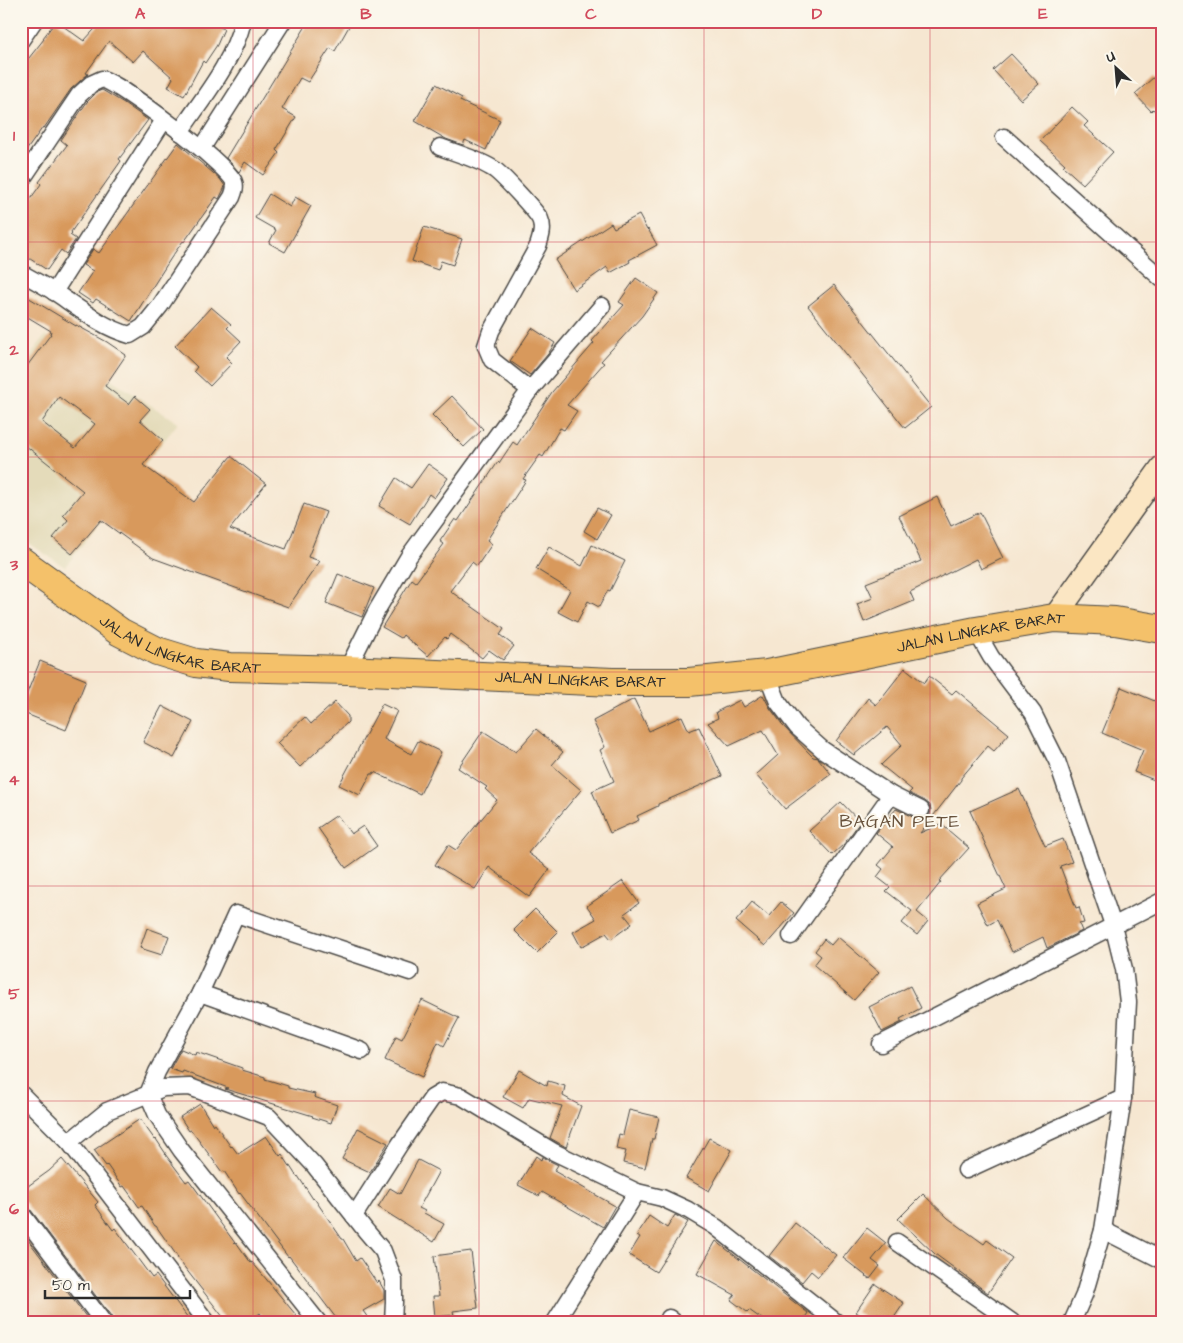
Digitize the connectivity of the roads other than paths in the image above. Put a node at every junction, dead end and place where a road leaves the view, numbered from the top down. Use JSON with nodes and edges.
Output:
{"nodes":[{"id":1,"x":34,"y":21,"type":"edge"},
{"id":2,"x":243,"y":21,"type":"edge"},
{"id":3,"x":283,"y":21,"type":"edge"},
{"id":4,"x":21,"y":40,"type":"edge"},
{"id":5,"x":164,"y":120,"type":"junction"},
{"id":6,"x":180,"y":132,"type":"junction"},
{"id":7,"x":1004,"y":137,"type":"dead end"},
{"id":8,"x":440,"y":147,"type":"dead end"},
{"id":9,"x":202,"y":148,"type":"junction"},
{"id":10,"x":21,"y":181,"type":"edge"},
{"id":11,"x":21,"y":273,"type":"edge"},
{"id":12,"x":1162,"y":278,"type":"edge"},
{"id":13,"x":54,"y":292,"type":"junction"},
{"id":14,"x":602,"y":306,"type":"dead end"},
{"id":15,"x":530,"y":390,"type":"junction"},
{"id":16,"x":1162,"y":467,"type":"edge"},
{"id":17,"x":21,"y":561,"type":"edge"},
{"id":18,"x":1054,"y":618,"type":"junction"},
{"id":19,"x":1162,"y":629,"type":"edge"},
{"id":20,"x":976,"y":631,"type":"junction"},
{"id":21,"x":347,"y":670,"type":"junction"},
{"id":22,"x":767,"y":674,"type":"junction"},
{"id":23,"x":891,"y":796,"type":"junction"},
{"id":24,"x":921,"y":810,"type":"dead end"},
{"id":25,"x":1162,"y":901,"type":"edge"},
{"id":26,"x":1113,"y":925,"type":"junction"},
{"id":27,"x":791,"y":936,"type":"dead end"},
{"id":28,"x":410,"y":972,"type":"dead end"},
{"id":29,"x":200,"y":994,"type":"junction"},
{"id":30,"x":881,"y":1044,"type":"dead end"},
{"id":31,"x":362,"y":1051,"type":"dead end"},
{"id":32,"x":21,"y":1094,"type":"edge"},
{"id":33,"x":148,"y":1094,"type":"junction"},
{"id":34,"x":1123,"y":1098,"type":"junction"},
{"id":35,"x":69,"y":1142,"type":"junction"},
{"id":36,"x":966,"y":1170,"type":"dead end"},
{"id":37,"x":637,"y":1192,"type":"junction"},
{"id":38,"x":21,"y":1213,"type":"edge"},
{"id":39,"x":354,"y":1216,"type":"junction"},
{"id":40,"x":1103,"y":1230,"type":"junction"},
{"id":41,"x":897,"y":1242,"type":"dead end"},
{"id":42,"x":1162,"y":1260,"type":"edge"},
{"id":43,"x":103,"y":1322,"type":"edge"},
{"id":44,"x":207,"y":1322,"type":"edge"},
{"id":45,"x":318,"y":1322,"type":"edge"},
{"id":46,"x":393,"y":1322,"type":"edge"},
{"id":47,"x":555,"y":1322,"type":"edge"},
{"id":48,"x":836,"y":1322,"type":"edge"},
{"id":49,"x":1012,"y":1322,"type":"edge"},
{"id":50,"x":1072,"y":1322,"type":"edge"}],
"edges":[{"from":1,"to":4,"type":"street"},
{"from":2,"to":6,"type":"street"},
{"from":3,"to":9,"type":"street"},
{"from":5,"to":6,"type":"street"},
{"from":5,"to":10,"type":"street"},
{"from":5,"to":13,"type":"street"},
{"from":6,"to":9,"type":"street"},
{"from":7,"to":12,"type":"street"},
{"from":8,"to":15,"type":"street"},
{"from":9,"to":13,"type":"street"},
{"from":11,"to":13,"type":"street"},
{"from":14,"to":15,"type":"street"},
{"from":15,"to":21,"type":"street"},
{"from":16,"to":18,"type":"main road"},
{"from":17,"to":21,"type":"highway","name":"JALAN LINGKAR BARAT"},
{"from":18,"to":19,"type":"highway","name":"JALAN LINGKAR BARAT"},
{"from":18,"to":20,"type":"highway","name":"JALAN LINGKAR BARAT"},
{"from":20,"to":22,"type":"highway","name":"JALAN LINGKAR BARAT"},
{"from":20,"to":26,"type":"street"},
{"from":21,"to":22,"type":"highway","name":"JALAN LINGKAR BARAT"},
{"from":22,"to":23,"type":"street"},
{"from":23,"to":24,"type":"street"},
{"from":23,"to":27,"type":"street"},
{"from":25,"to":26,"type":"street"},
{"from":26,"to":30,"type":"street"},
{"from":26,"to":34,"type":"street"},
{"from":28,"to":29,"type":"street"},
{"from":29,"to":31,"type":"street"},
{"from":29,"to":33,"type":"street"},
{"from":32,"to":35,"type":"street"},
{"from":33,"to":35,"type":"street"},
{"from":33,"to":39,"type":"street"},
{"from":33,"to":45,"type":"street"},
{"from":34,"to":36,"type":"street"},
{"from":34,"to":40,"type":"street"},
{"from":35,"to":44,"type":"street"},
{"from":37,"to":39,"type":"street"},
{"from":37,"to":47,"type":"street"},
{"from":37,"to":48,"type":"street"},
{"from":38,"to":43,"type":"street"},
{"from":39,"to":46,"type":"street"},
{"from":40,"to":42,"type":"street"},
{"from":40,"to":50,"type":"street"},
{"from":41,"to":49,"type":"street"}]}
